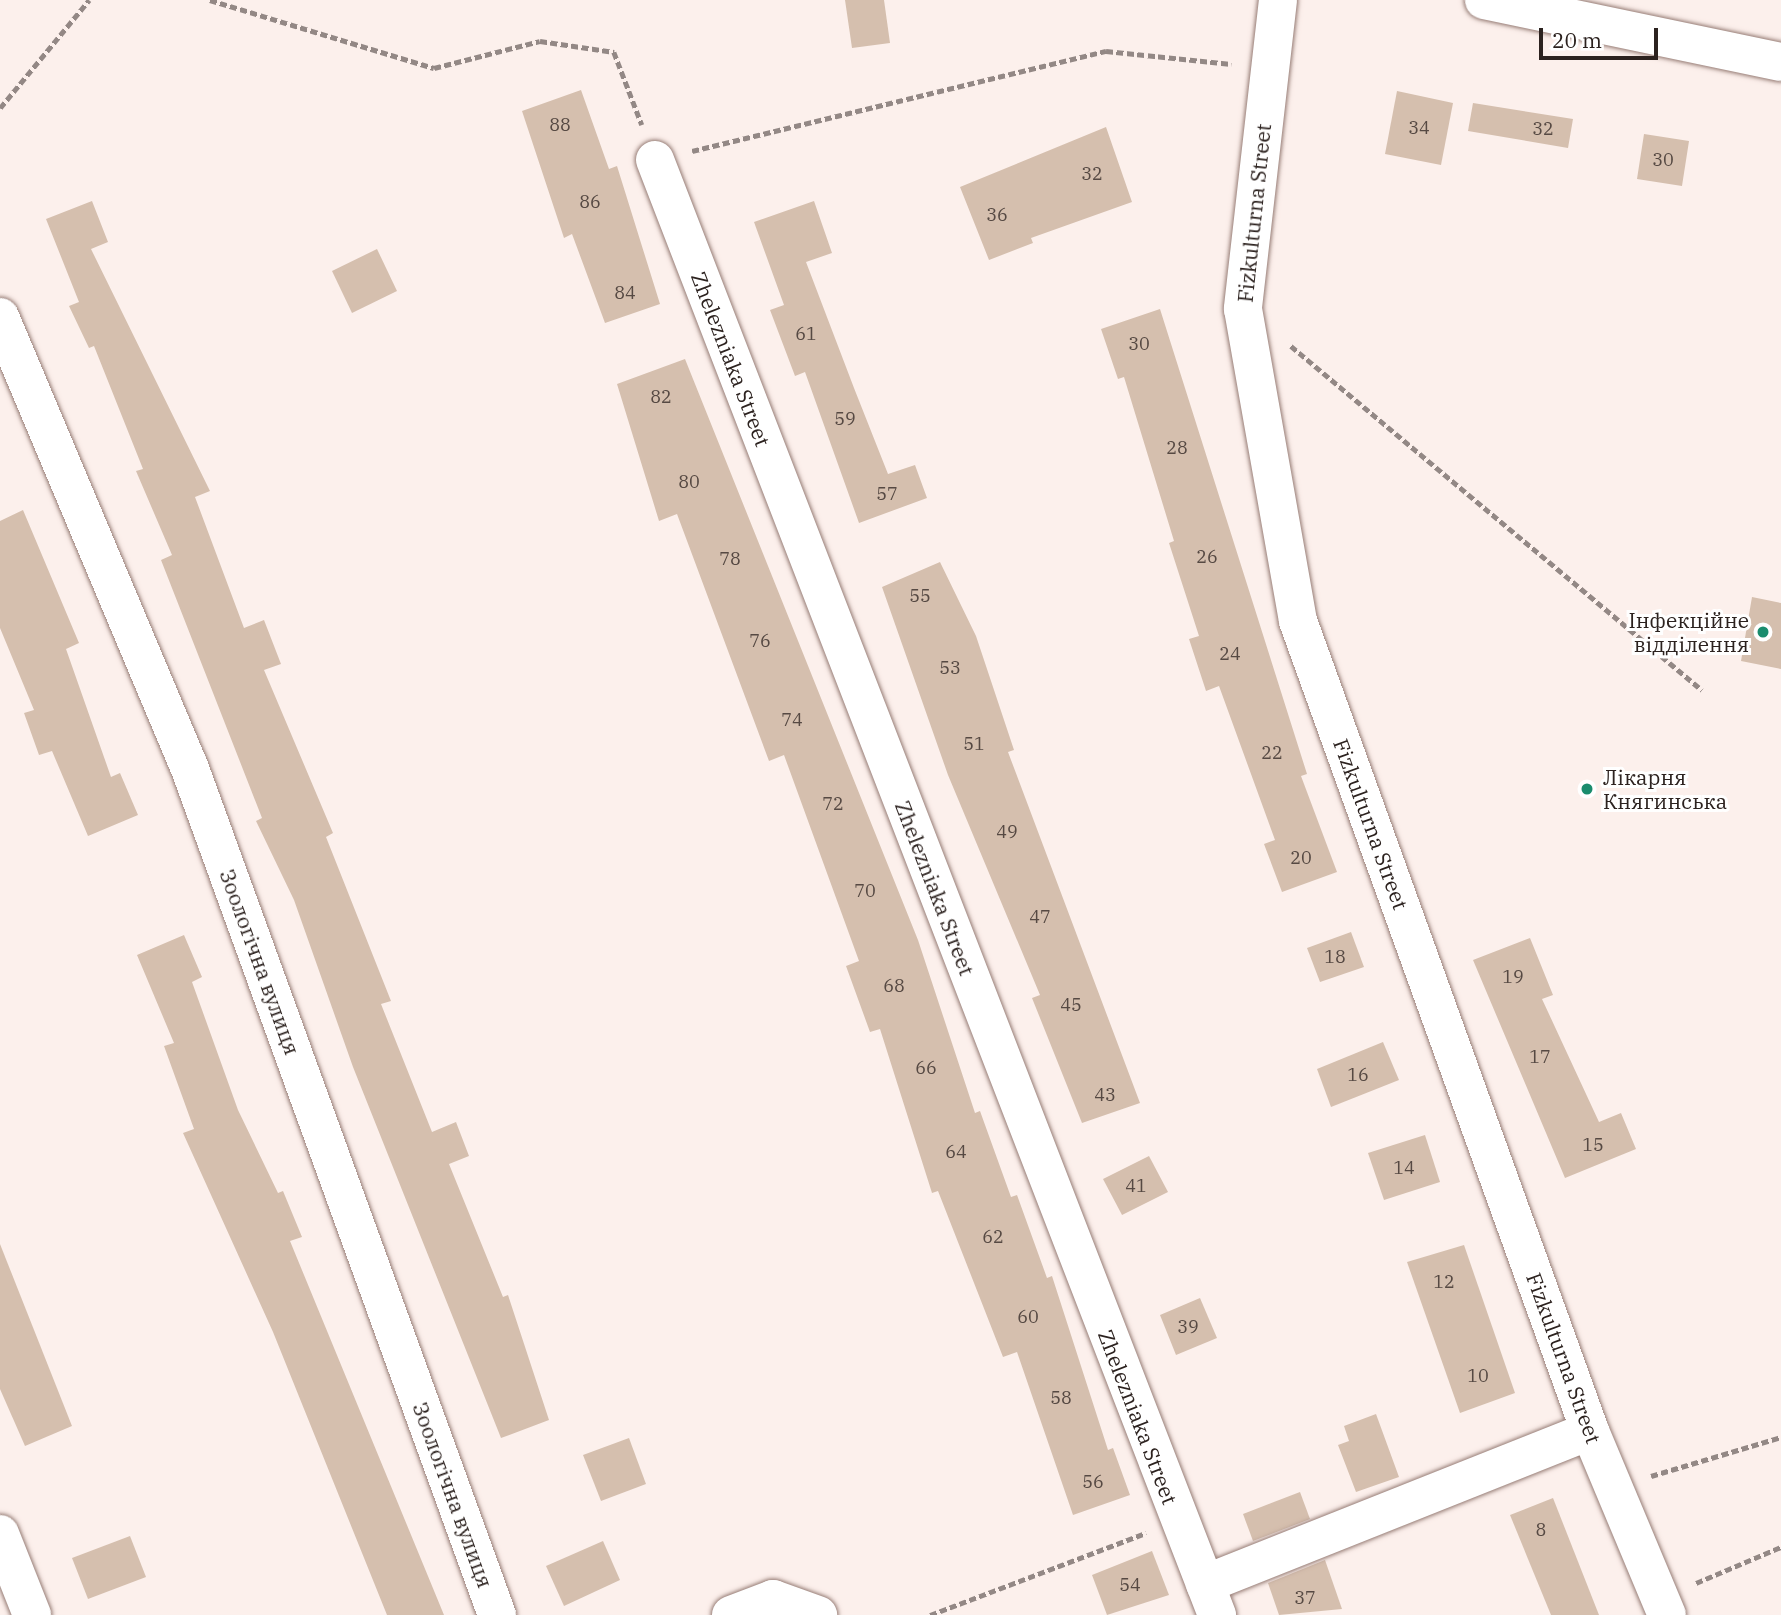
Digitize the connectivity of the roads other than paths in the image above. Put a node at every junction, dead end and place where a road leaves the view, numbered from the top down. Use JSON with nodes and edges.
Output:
{"nodes":[{"id":1,"x":1278,"y":0,"type":"edge"},
{"id":2,"x":1484,"y":0,"type":"edge"},
{"id":3,"x":1781,"y":62,"type":"edge"},
{"id":4,"x":655,"y":160,"type":"road end"},
{"id":5,"x":0,"y":317,"type":"edge"},
{"id":6,"x":1590,"y":1431,"type":"junction"},
{"id":7,"x":0,"y":1534,"type":"edge"},
{"id":8,"x":1211,"y":1600,"type":"edge"},
{"id":9,"x":1664,"y":1608,"type":"edge"},
{"id":10,"x":32,"y":1615,"type":"edge"},
{"id":11,"x":496,"y":1615,"type":"edge"},
{"id":12,"x":731,"y":1615,"type":"edge"},
{"id":13,"x":818,"y":1615,"type":"edge"}],
"edges":[{"from":1,"to":6,"type":"street","name":"Fizkulturna Street"},
{"from":2,"to":3,"type":"street"},
{"from":4,"to":8,"type":"street","name":"Zhelezniaka Street"},
{"from":5,"to":11,"type":"street","name":"Зоологічна вулиця"},
{"from":6,"to":8,"type":"street"},
{"from":6,"to":9,"type":"street","name":"Fizkulturna Street"},
{"from":7,"to":10,"type":"street"},
{"from":12,"to":13,"type":"street"}]}
